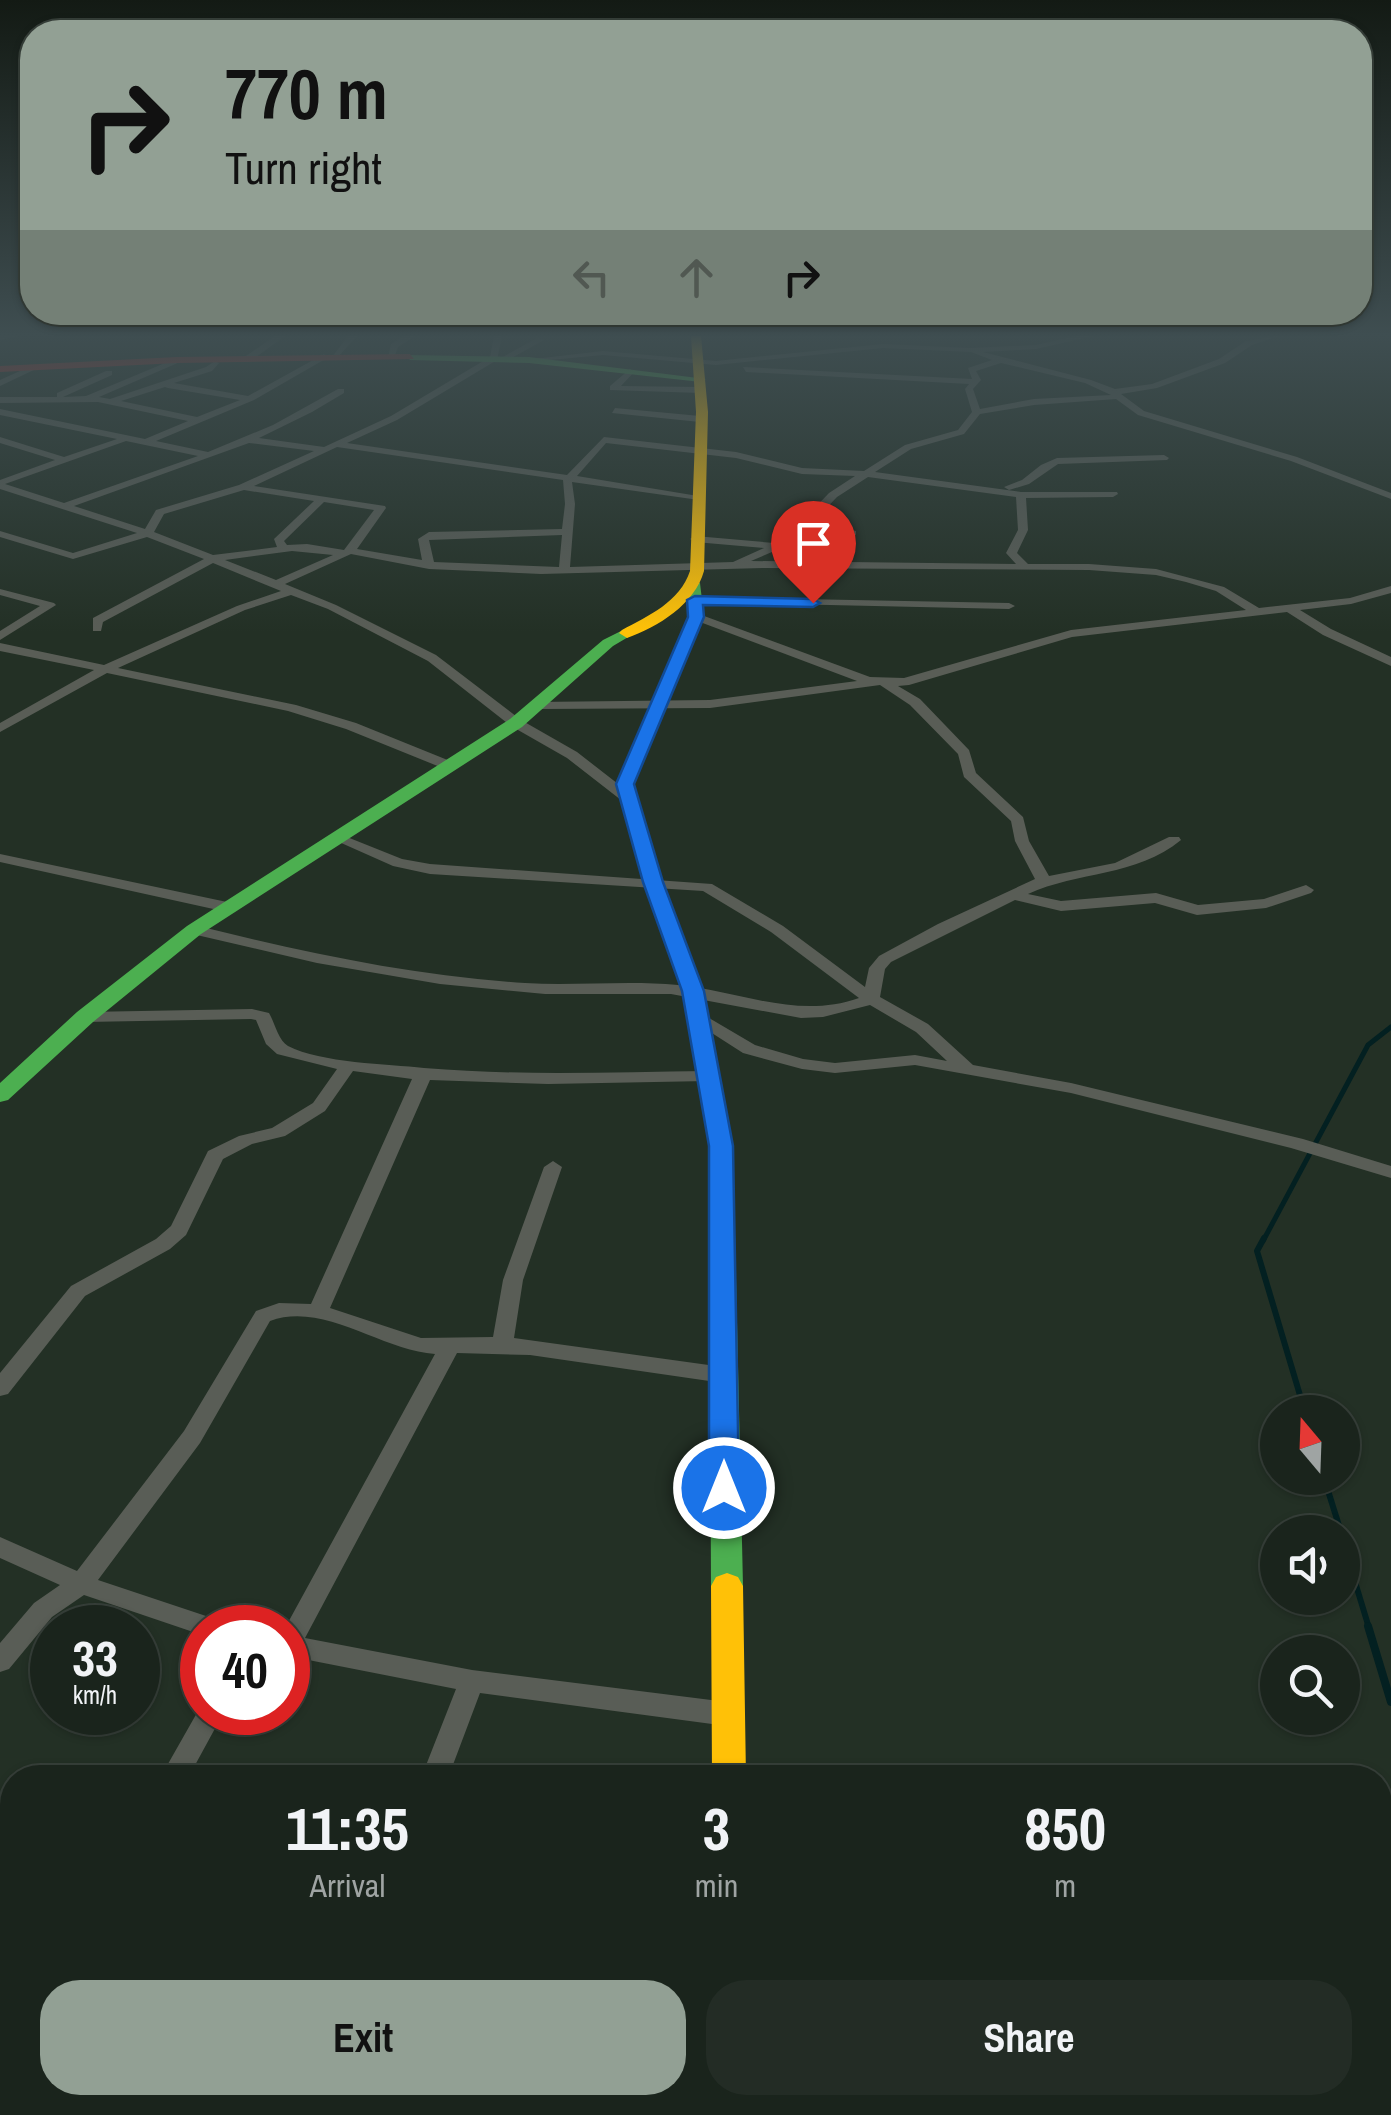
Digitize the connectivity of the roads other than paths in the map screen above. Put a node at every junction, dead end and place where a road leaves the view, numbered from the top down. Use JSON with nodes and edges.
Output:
{"nodes":[{"id":1,"x":98,"y":435,"type":"edge"},
{"id":2,"x":164,"y":435,"type":"edge"},
{"id":3,"x":262,"y":435,"type":"edge"},
{"id":4,"x":355,"y":435,"type":"edge"},
{"id":5,"x":701,"y":435,"type":"edge"},
{"id":6,"x":956,"y":435,"type":"edge"},
{"id":7,"x":1213,"y":435,"type":"edge"},
{"id":8,"x":250,"y":440,"type":"junction"},
{"id":9,"x":0,"y":441,"type":"edge"},
{"id":10,"x":125,"y":441,"type":"junction"},
{"id":11,"x":144,"y":444,"type":"junction"},
{"id":12,"x":327,"y":447,"type":"junction"},
{"id":13,"x":703,"y":453,"type":"junction"},
{"id":14,"x":210,"y":455,"type":"junction"},
{"id":15,"x":1164,"y":458,"type":"dead end"},
{"id":16,"x":64,"y":460,"type":"junction"},
{"id":17,"x":868,"y":474,"type":"junction"},
{"id":18,"x":568,"y":481,"type":"junction"},
{"id":19,"x":315,"y":484,"type":"dead end"},
{"id":20,"x":0,"y":485,"type":"edge"},
{"id":21,"x":243,"y":488,"type":"junction"},
{"id":22,"x":21,"y":491,"type":"junction"},
{"id":23,"x":984,"y":491,"type":"junction"},
{"id":24,"x":1114,"y":494,"type":"dead end"},
{"id":25,"x":1020,"y":495,"type":"junction"},
{"id":26,"x":298,"y":496,"type":"junction"},
{"id":27,"x":1391,"y":496,"type":"edge"},
{"id":28,"x":699,"y":498,"type":"junction"},
{"id":29,"x":322,"y":499,"type":"junction"},
{"id":30,"x":0,"y":503,"type":"edge"},
{"id":31,"x":68,"y":505,"type":"junction"},
{"id":32,"x":804,"y":524,"type":"junction"},
{"id":33,"x":569,"y":532,"type":"junction"},
{"id":34,"x":852,"y":532,"type":"dead end"},
{"id":35,"x":148,"y":533,"type":"junction"},
{"id":36,"x":0,"y":534,"type":"edge"},
{"id":37,"x":695,"y":540,"type":"junction"},
{"id":38,"x":774,"y":546,"type":"junction"},
{"id":39,"x":284,"y":549,"type":"junction"},
{"id":40,"x":348,"y":552,"type":"junction"},
{"id":41,"x":214,"y":558,"type":"junction"},
{"id":42,"x":734,"y":565,"type":"junction"},
{"id":43,"x":429,"y":566,"type":"junction"},
{"id":44,"x":1024,"y":566,"type":"junction"},
{"id":45,"x":564,"y":570,"type":"junction"},
{"id":46,"x":279,"y":583,"type":"junction"},
{"id":47,"x":1391,"y":589,"type":"edge"},
{"id":48,"x":294,"y":590,"type":"junction"},
{"id":49,"x":0,"y":592,"type":"edge"},
{"id":50,"x":696,"y":592,"type":"junction"},
{"id":51,"x":1009,"y":606,"type":"dead end"},
{"id":52,"x":1288,"y":608,"type":"junction"},
{"id":53,"x":1258,"y":614,"type":"junction"},
{"id":54,"x":97,"y":628,"type":"dead end"},
{"id":55,"x":0,"y":636,"type":"edge"},
{"id":56,"x":0,"y":647,"type":"edge"},
{"id":57,"x":1391,"y":662,"type":"edge"},
{"id":58,"x":104,"y":670,"type":"junction"},
{"id":59,"x":881,"y":683,"type":"junction"},
{"id":60,"x":657,"y":703,"type":"junction"},
{"id":61,"x":540,"y":705,"type":"junction"},
{"id":62,"x":516,"y":723,"type":"junction"},
{"id":63,"x":0,"y":728,"type":"edge"},
{"id":64,"x":450,"y":766,"type":"junction"},
{"id":65,"x":626,"y":797,"type":"junction"},
{"id":66,"x":337,"y":838,"type":"junction"},
{"id":67,"x":1174,"y":840,"type":"dead end"},
{"id":68,"x":0,"y":858,"type":"edge"},
{"id":69,"x":1044,"y":881,"type":"junction"},
{"id":70,"x":653,"y":882,"type":"junction"},
{"id":71,"x":1306,"y":890,"type":"dead end"},
{"id":72,"x":1017,"y":896,"type":"junction"},
{"id":73,"x":227,"y":907,"type":"junction"},
{"id":74,"x":194,"y":930,"type":"junction"},
{"id":75,"x":693,"y":991,"type":"junction"},
{"id":76,"x":871,"y":999,"type":"junction"},
{"id":77,"x":85,"y":1017,"type":"junction"},
{"id":78,"x":698,"y":1019,"type":"junction"},
{"id":79,"x":348,"y":1065,"type":"junction"},
{"id":80,"x":967,"y":1069,"type":"junction"},
{"id":81,"x":424,"y":1073,"type":"junction"},
{"id":82,"x":708,"y":1076,"type":"junction"},
{"id":83,"x":0,"y":1095,"type":"edge"},
{"id":84,"x":552,"y":1167,"type":"dead end"},
{"id":85,"x":1391,"y":1172,"type":"edge"},
{"id":86,"x":317,"y":1313,"type":"junction"},
{"id":87,"x":450,"y":1345,"type":"junction"},
{"id":88,"x":502,"y":1345,"type":"junction"},
{"id":89,"x":723,"y":1375,"type":"junction"},
{"id":90,"x":0,"y":1388,"type":"edge"},
{"id":91,"x":0,"y":1547,"type":"edge"},
{"id":92,"x":80,"y":1584,"type":"junction"},
{"id":93,"x":180,"y":1617,"type":"edge"},
{"id":94,"x":0,"y":1661,"type":"edge"},
{"id":95,"x":472,"y":1680,"type":"junction"},
{"id":96,"x":727,"y":1714,"type":"junction"},
{"id":97,"x":198,"y":1735,"type":"edge"},
{"id":98,"x":180,"y":1765,"type":"edge"},
{"id":99,"x":439,"y":1765,"type":"edge"},
{"id":100,"x":729,"y":1765,"type":"edge"}],
"edges":[{"from":1,"to":10,"type":"street"},
{"from":2,"to":11,"type":"street"},
{"from":3,"to":8,"type":"street"},
{"from":4,"to":12,"type":"street"},
{"from":5,"to":13,"type":"street"},
{"from":6,"to":17,"type":"street"},
{"from":7,"to":27,"type":"street"},
{"from":8,"to":12,"type":"street"},
{"from":8,"to":14,"type":"street"},
{"from":9,"to":16,"type":"street"},
{"from":10,"to":11,"type":"street"},
{"from":10,"to":16,"type":"street"},
{"from":11,"to":14,"type":"street"},
{"from":12,"to":18,"type":"street"},
{"from":12,"to":21,"type":"street"},
{"from":13,"to":17,"type":"street"},
{"from":13,"to":18,"type":"street"},
{"from":13,"to":28,"type":"street"},
{"from":14,"to":31,"type":"street"},
{"from":15,"to":23,"type":"street"},
{"from":16,"to":20,"type":"street"},
{"from":17,"to":23,"type":"street"},
{"from":17,"to":32,"type":"street"},
{"from":18,"to":28,"type":"street"},
{"from":18,"to":33,"type":"street"},
{"from":19,"to":26,"type":"street"},
{"from":20,"to":22,"type":"street"},
{"from":21,"to":26,"type":"street"},
{"from":21,"to":35,"type":"street"},
{"from":22,"to":30,"type":"street"},
{"from":22,"to":31,"type":"street"},
{"from":23,"to":25,"type":"street"},
{"from":24,"to":25,"type":"street"},
{"from":25,"to":44,"type":"street"},
{"from":26,"to":29,"type":"street"},
{"from":28,"to":37,"type":"street"},
{"from":29,"to":39,"type":"street"},
{"from":29,"to":40,"type":"street"},
{"from":31,"to":35,"type":"street"},
{"from":32,"to":34,"type":"street"},
{"from":32,"to":38,"type":"street"},
{"from":33,"to":43,"type":"street"},
{"from":33,"to":45,"type":"street"},
{"from":35,"to":36,"type":"street"},
{"from":35,"to":41,"type":"street"},
{"from":37,"to":38,"type":"street"},
{"from":37,"to":50,"type":"street"},
{"from":38,"to":42,"type":"street"},
{"from":39,"to":40,"type":"street"},
{"from":39,"to":41,"type":"street"},
{"from":40,"to":43,"type":"street"},
{"from":40,"to":46,"type":"street"},
{"from":41,"to":46,"type":"street"},
{"from":41,"to":54,"type":"street"},
{"from":42,"to":44,"type":"street"},
{"from":42,"to":50,"type":"street"},
{"from":43,"to":45,"type":"street"},
{"from":44,"to":53,"type":"street"},
{"from":45,"to":50,"type":"street"},
{"from":46,"to":48,"type":"street"},
{"from":47,"to":52,"type":"street"},
{"from":48,"to":58,"type":"street"},
{"from":48,"to":62,"type":"street"},
{"from":49,"to":55,"type":"street"},
{"from":50,"to":51,"type":"street"},
{"from":50,"to":59,"type":"street"},
{"from":50,"to":60,"type":"street"},
{"from":50,"to":61,"type":"street"},
{"from":52,"to":53,"type":"street"},
{"from":52,"to":57,"type":"street"},
{"from":53,"to":59,"type":"street"},
{"from":56,"to":58,"type":"street"},
{"from":58,"to":63,"type":"street"},
{"from":58,"to":64,"type":"street"},
{"from":59,"to":60,"type":"street"},
{"from":59,"to":69,"type":"street"},
{"from":60,"to":61,"type":"street"},
{"from":60,"to":65,"type":"street"},
{"from":61,"to":62,"type":"street"},
{"from":62,"to":64,"type":"street"},
{"from":62,"to":65,"type":"street"},
{"from":64,"to":66,"type":"street"},
{"from":65,"to":70,"type":"street"},
{"from":66,"to":70,"type":"street"},
{"from":66,"to":73,"type":"street"},
{"from":67,"to":69,"type":"street"},
{"from":68,"to":73,"type":"street"},
{"from":69,"to":72,"type":"street"},
{"from":70,"to":75,"type":"street"},
{"from":70,"to":76,"type":"street"},
{"from":71,"to":72,"type":"street"},
{"from":72,"to":76,"type":"street"},
{"from":73,"to":74,"type":"street"},
{"from":74,"to":75,"type":"street"},
{"from":74,"to":77,"type":"street"},
{"from":75,"to":76,"type":"street"},
{"from":75,"to":78,"type":"street"},
{"from":76,"to":80,"type":"street"},
{"from":77,"to":79,"type":"street"},
{"from":77,"to":83,"type":"street"},
{"from":78,"to":80,"type":"street"},
{"from":78,"to":82,"type":"street"},
{"from":79,"to":81,"type":"street"},
{"from":79,"to":90,"type":"street"},
{"from":80,"to":85,"type":"street"},
{"from":81,"to":82,"type":"street"},
{"from":81,"to":86,"type":"street"},
{"from":82,"to":89,"type":"street"},
{"from":84,"to":88,"type":"street"},
{"from":86,"to":87,"type":"street"},
{"from":86,"to":92,"type":"street"},
{"from":87,"to":88,"type":"street"},
{"from":87,"to":95,"type":"street"},
{"from":88,"to":89,"type":"street"},
{"from":89,"to":96,"type":"street"},
{"from":91,"to":92,"type":"street"},
{"from":92,"to":93,"type":"street"},
{"from":92,"to":94,"type":"street"},
{"from":95,"to":96,"type":"street"},
{"from":95,"to":99,"type":"street"},
{"from":96,"to":100,"type":"street"},
{"from":97,"to":98,"type":"street"}]}
